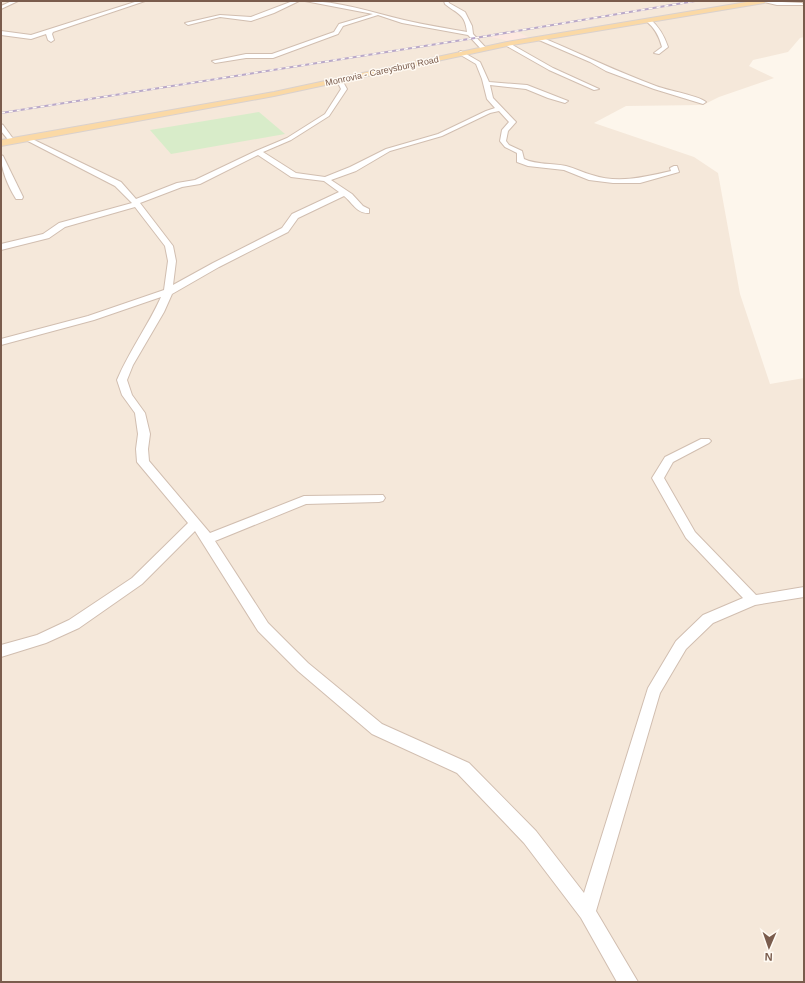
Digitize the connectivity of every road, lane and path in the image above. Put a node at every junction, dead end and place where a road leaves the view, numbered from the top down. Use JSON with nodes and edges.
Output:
{"nodes":[{"id":1,"x":16,"y":1,"type":"edge"},
{"id":2,"x":143,"y":1,"type":"edge"},
{"id":3,"x":297,"y":1,"type":"edge"},
{"id":4,"x":307,"y":1,"type":"edge"},
{"id":5,"x":446,"y":1,"type":"edge"},
{"id":6,"x":763,"y":1,"type":"edge"},
{"id":7,"x":319,"y":2,"type":"edge"},
{"id":8,"x":349,"y":2,"type":"edge"},
{"id":9,"x":327,"y":3,"type":"junction"},
{"id":10,"x":802,"y":4,"type":"dead end"},
{"id":11,"x":1,"y":8,"type":"edge"},
{"id":12,"x":379,"y":14,"type":"junction"},
{"id":13,"x":648,"y":20,"type":"junction"},
{"id":14,"x":188,"y":24,"type":"dead end"},
{"id":15,"x":51,"y":31,"type":"junction"},
{"id":16,"x":1,"y":34,"type":"edge"},
{"id":17,"x":470,"y":34,"type":"junction"},
{"id":18,"x":541,"y":38,"type":"junction"},
{"id":19,"x":51,"y":40,"type":"dead end"},
{"id":20,"x":507,"y":44,"type":"junction"},
{"id":21,"x":484,"y":48,"type":"junction"},
{"id":22,"x":461,"y":53,"type":"junction"},
{"id":23,"x":657,"y":53,"type":"dead end"},
{"id":24,"x":215,"y":61,"type":"dead end"},
{"id":25,"x":340,"y":81,"type":"junction"},
{"id":26,"x":485,"y":83,"type":"junction"},
{"id":27,"x":596,"y":89,"type":"dead end"},
{"id":28,"x":564,"y":101,"type":"dead end"},
{"id":29,"x":703,"y":102,"type":"dead end"},
{"id":30,"x":499,"y":109,"type":"junction"},
{"id":31,"x":1,"y":126,"type":"edge"},
{"id":32,"x":26,"y":138,"type":"junction"},
{"id":33,"x":12,"y":141,"type":"junction"},
{"id":34,"x":1,"y":143,"type":"edge"},
{"id":35,"x":258,"y":152,"type":"junction"},
{"id":36,"x":1,"y":157,"type":"edge"},
{"id":37,"x":674,"y":168,"type":"dead end"},
{"id":38,"x":326,"y":179,"type":"junction"},
{"id":39,"x":344,"y":193,"type":"junction"},
{"id":40,"x":19,"y":197,"type":"dead end"},
{"id":41,"x":136,"y":203,"type":"junction"},
{"id":42,"x":366,"y":211,"type":"dead end"},
{"id":43,"x":1,"y":247,"type":"edge"},
{"id":44,"x":168,"y":292,"type":"junction"},
{"id":45,"x":1,"y":342,"type":"edge"},
{"id":46,"x":705,"y":441,"type":"dead end"},
{"id":47,"x":379,"y":498,"type":"dead end"},
{"id":48,"x":195,"y":523,"type":"junction"},
{"id":49,"x":208,"y":539,"type":"junction"},
{"id":50,"x":804,"y":592,"type":"edge"},
{"id":51,"x":754,"y":600,"type":"junction"},
{"id":52,"x":1,"y":651,"type":"edge"},
{"id":53,"x":587,"y":912,"type":"junction"},
{"id":54,"x":628,"y":982,"type":"edge"}],
"edges":[{"from":1,"to":11,"type":"street"},
{"from":2,"to":15,"type":"street"},
{"from":3,"to":14,"type":"street"},
{"from":4,"to":7,"type":"street"},
{"from":5,"to":17,"type":"street"},
{"from":6,"to":10,"type":"street"},
{"from":6,"to":13,"type":"main road","name":"Monrovia - Careysburg Road"},
{"from":7,"to":9,"type":"street"},
{"from":8,"to":9,"type":"street"},
{"from":9,"to":12,"type":"street"},
{"from":12,"to":17,"type":"street"},
{"from":12,"to":24,"type":"street"},
{"from":13,"to":18,"type":"main road","name":"Monrovia - Careysburg Road"},
{"from":13,"to":23,"type":"street"},
{"from":15,"to":16,"type":"street"},
{"from":15,"to":19,"type":"street"},
{"from":17,"to":21,"type":"street"},
{"from":18,"to":20,"type":"main road","name":"Monrovia - Careysburg Road"},
{"from":18,"to":29,"type":"street"},
{"from":20,"to":21,"type":"main road","name":"Monrovia - Careysburg Road"},
{"from":20,"to":27,"type":"street"},
{"from":21,"to":22,"type":"main road","name":"Monrovia - Careysburg Road"},
{"from":22,"to":25,"type":"main road","name":"Monrovia - Careysburg Road"},
{"from":22,"to":26,"type":"street"},
{"from":25,"to":32,"type":"main road","name":"Monrovia - Careysburg Road"},
{"from":25,"to":35,"type":"street"},
{"from":26,"to":28,"type":"street"},
{"from":26,"to":30,"type":"street"},
{"from":30,"to":37,"type":"street"},
{"from":30,"to":38,"type":"street"},
{"from":31,"to":33,"type":"street"},
{"from":32,"to":33,"type":"main road","name":"Monrovia - Careysburg Road"},
{"from":32,"to":41,"type":"street"},
{"from":33,"to":34,"type":"main road","name":"Monrovia - Careysburg Road"},
{"from":35,"to":38,"type":"street"},
{"from":35,"to":41,"type":"street"},
{"from":36,"to":40,"type":"street"},
{"from":38,"to":39,"type":"street"},
{"from":39,"to":42,"type":"street"},
{"from":39,"to":44,"type":"street"},
{"from":41,"to":43,"type":"street"},
{"from":41,"to":44,"type":"street"},
{"from":44,"to":45,"type":"street"},
{"from":44,"to":48,"type":"street"},
{"from":46,"to":51,"type":"street"},
{"from":47,"to":49,"type":"street"},
{"from":48,"to":49,"type":"street"},
{"from":48,"to":52,"type":"street"},
{"from":49,"to":53,"type":"street"},
{"from":50,"to":51,"type":"street"},
{"from":51,"to":53,"type":"street"},
{"from":53,"to":54,"type":"street"}]}
